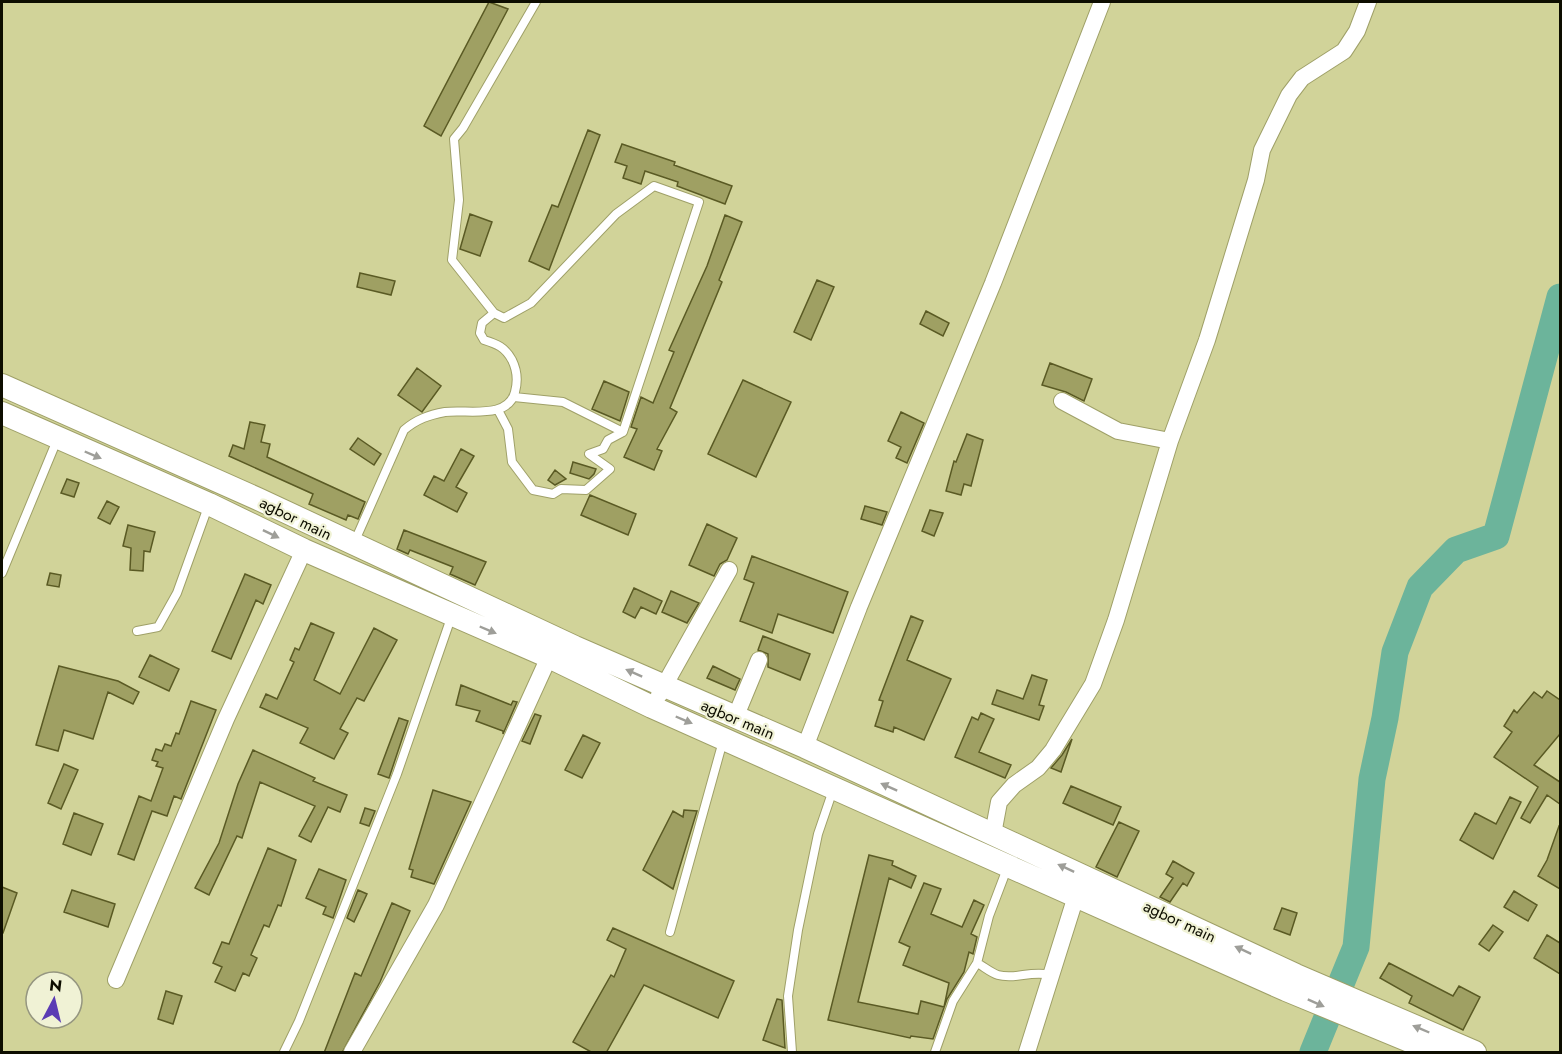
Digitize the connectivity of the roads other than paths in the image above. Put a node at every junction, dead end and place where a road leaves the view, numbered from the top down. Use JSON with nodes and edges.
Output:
{"nodes":[{"id":1,"x":536,"y":2,"type":"edge"},
{"id":2,"x":1102,"y":2,"type":"edge"},
{"id":3,"x":1368,"y":2,"type":"edge"},
{"id":4,"x":494,"y":313,"type":"junction"},
{"id":5,"x":2,"y":385,"type":"edge"},
{"id":6,"x":514,"y":397,"type":"junction"},
{"id":7,"x":1062,"y":401,"type":"dead end"},
{"id":8,"x":498,"y":410,"type":"junction"},
{"id":9,"x":2,"y":413,"type":"edge"},
{"id":10,"x":623,"y":432,"type":"junction"},
{"id":11,"x":57,"y":440,"type":"junction"},
{"id":12,"x":1170,"y":441,"type":"junction"},
{"id":13,"x":209,"y":504,"type":"junction"},
{"id":14,"x":353,"y":546,"type":"junction"},
{"id":15,"x":304,"y":550,"type":"junction"},
{"id":16,"x":729,"y":570,"type":"dead end"},
{"id":17,"x":2,"y":573,"type":"edge"},
{"id":18,"x":452,"y":615,"type":"junction"},
{"id":19,"x":137,"y":632,"type":"dead end"},
{"id":20,"x":549,"y":657,"type":"junction"},
{"id":21,"x":759,"y":660,"type":"dead end"},
{"id":22,"x":663,"y":686,"type":"junction"},
{"id":23,"x":652,"y":707,"type":"junction"},
{"id":24,"x":735,"y":718,"type":"junction"},
{"id":25,"x":724,"y":738,"type":"junction"},
{"id":26,"x":805,"y":747,"type":"junction"},
{"id":27,"x":834,"y":786,"type":"junction"},
{"id":28,"x":993,"y":834,"type":"junction"},
{"id":29,"x":1008,"y":866,"type":"junction"},
{"id":30,"x":1076,"y":896,"type":"junction"},
{"id":31,"x":670,"y":932,"type":"dead end"},
{"id":32,"x":977,"y":963,"type":"junction"},
{"id":33,"x":1051,"y":975,"type":"junction"},
{"id":34,"x":116,"y":980,"type":"dead end"},
{"id":35,"x":1291,"y":983,"type":"junction"},
{"id":36,"x":1348,"y":1008,"type":"junction"},
{"id":37,"x":284,"y":1053,"type":"edge"},
{"id":38,"x":352,"y":1053,"type":"edge"},
{"id":39,"x":792,"y":1053,"type":"edge"},
{"id":40,"x":935,"y":1053,"type":"edge"},
{"id":41,"x":1027,"y":1053,"type":"edge"},
{"id":42,"x":1436,"y":1053,"type":"edge"},
{"id":43,"x":1475,"y":1053,"type":"edge"}],
"edges":[{"from":1,"to":4,"type":"lane"},
{"from":2,"to":26,"type":"street"},
{"from":3,"to":12,"type":"street"},
{"from":4,"to":6,"type":"lane"},
{"from":4,"to":10,"type":"lane"},
{"from":5,"to":14,"type":"main road","name":"agbor main"},
{"from":6,"to":8,"type":"lane"},
{"from":6,"to":10,"type":"lane"},
{"from":7,"to":12,"type":"street"},
{"from":8,"to":10,"type":"lane"},
{"from":8,"to":14,"type":"lane"},
{"from":9,"to":11,"type":"main road","name":"agbor main"},
{"from":11,"to":13,"type":"main road","name":"agbor main","one_way":true},
{"from":11,"to":17,"type":"lane"},
{"from":12,"to":28,"type":"street"},
{"from":13,"to":15,"type":"main road","name":"agbor main","one_way":true},
{"from":13,"to":19,"type":"lane"},
{"from":22,"to":14,"type":"main road","name":"agbor main","one_way":true},
{"from":15,"to":18,"type":"main road","name":"agbor main"},
{"from":15,"to":34,"type":"street"},
{"from":16,"to":22,"type":"street"},
{"from":18,"to":20,"type":"main road","name":"agbor main","one_way":true},
{"from":18,"to":37,"type":"lane"},
{"from":20,"to":23,"type":"main road","name":"agbor main"},
{"from":20,"to":38,"type":"street"},
{"from":21,"to":24,"type":"street"},
{"from":22,"to":23,"type":"street"},
{"from":22,"to":24,"type":"main road","name":"agbor main"},
{"from":23,"to":25,"type":"main road","name":"agbor main","one_way":true},
{"from":24,"to":26,"type":"main road","name":"agbor main"},
{"from":25,"to":27,"type":"main road","name":"agbor main"},
{"from":25,"to":31,"type":"lane"},
{"from":28,"to":26,"type":"main road","name":"agbor main","one_way":true},
{"from":27,"to":29,"type":"main road","name":"agbor main"},
{"from":27,"to":39,"type":"lane"},
{"from":35,"to":28,"type":"main road","name":"agbor main","one_way":true},
{"from":29,"to":30,"type":"main road","name":"agbor main"},
{"from":29,"to":32,"type":"lane"},
{"from":30,"to":33,"type":"street"},
{"from":30,"to":35,"type":"main road","name":"agbor main"},
{"from":32,"to":33,"type":"lane"},
{"from":32,"to":40,"type":"lane"},
{"from":33,"to":41,"type":"street"},
{"from":35,"to":36,"type":"main road","name":"agbor main"},
{"from":36,"to":42,"type":"main road","name":"agbor main"},
{"from":43,"to":36,"type":"main road","name":"agbor main","one_way":true}]}
